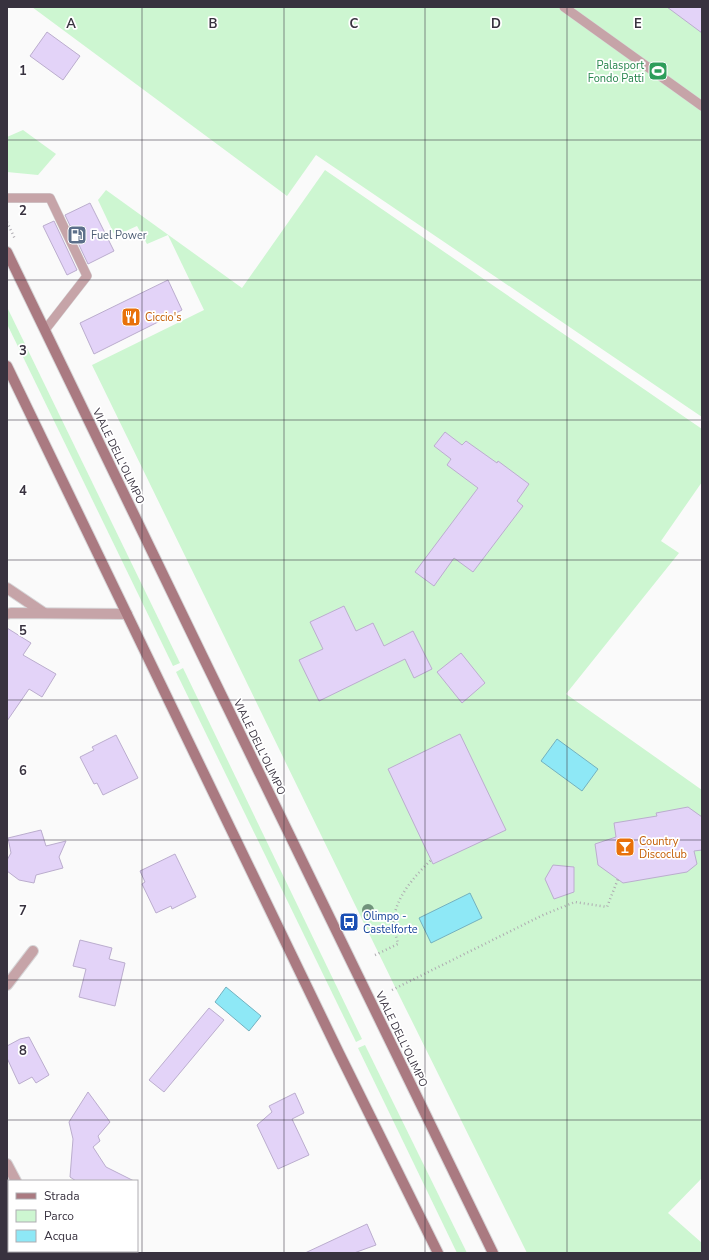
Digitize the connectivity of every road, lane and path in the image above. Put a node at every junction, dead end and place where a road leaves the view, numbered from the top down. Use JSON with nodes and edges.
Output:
{"nodes":[{"id":1,"x":564,"y":7,"type":"edge"},
{"id":2,"x":702,"y":106,"type":"edge"},
{"id":3,"x":7,"y":198,"type":"edge"},
{"id":4,"x":7,"y":252,"type":"edge"},
{"id":5,"x":45,"y":330,"type":"junction"},
{"id":6,"x":7,"y":366,"type":"edge"},
{"id":7,"x":7,"y":588,"type":"edge"},
{"id":8,"x":44,"y":613,"type":"junction"},
{"id":9,"x":7,"y":614,"type":"edge"},
{"id":10,"x":127,"y":614,"type":"junction"},
{"id":11,"x":431,"y":860,"type":"dead end"},
{"id":12,"x":618,"y":880,"type":"dead end"},
{"id":13,"x":33,"y":951,"type":"dead end"},
{"id":14,"x":375,"y":956,"type":"dead end"},
{"id":15,"x":7,"y":985,"type":"edge"},
{"id":16,"x":392,"y":990,"type":"dead end"},
{"id":17,"x":7,"y":1164,"type":"edge"},
{"id":18,"x":15,"y":1180,"type":"edge"},
{"id":19,"x":438,"y":1253,"type":"edge"},
{"id":20,"x":493,"y":1253,"type":"edge"}],
"edges":[{"from":1,"to":2,"type":"lane"},
{"from":3,"to":5,"type":"lane"},
{"from":4,"to":5,"type":"street","name":"VIALE DELL'OLIMPO"},
{"from":5,"to":20,"type":"street","name":"VIALE DELL'OLIMPO"},
{"from":6,"to":10,"type":"street"},
{"from":7,"to":8,"type":"street"},
{"from":8,"to":9,"type":"street"},
{"from":8,"to":10,"type":"street"},
{"from":10,"to":19,"type":"street"},
{"from":11,"to":14,"type":"path"},
{"from":12,"to":16,"type":"path"},
{"from":13,"to":15,"type":"street"},
{"from":17,"to":18,"type":"street"}]}
